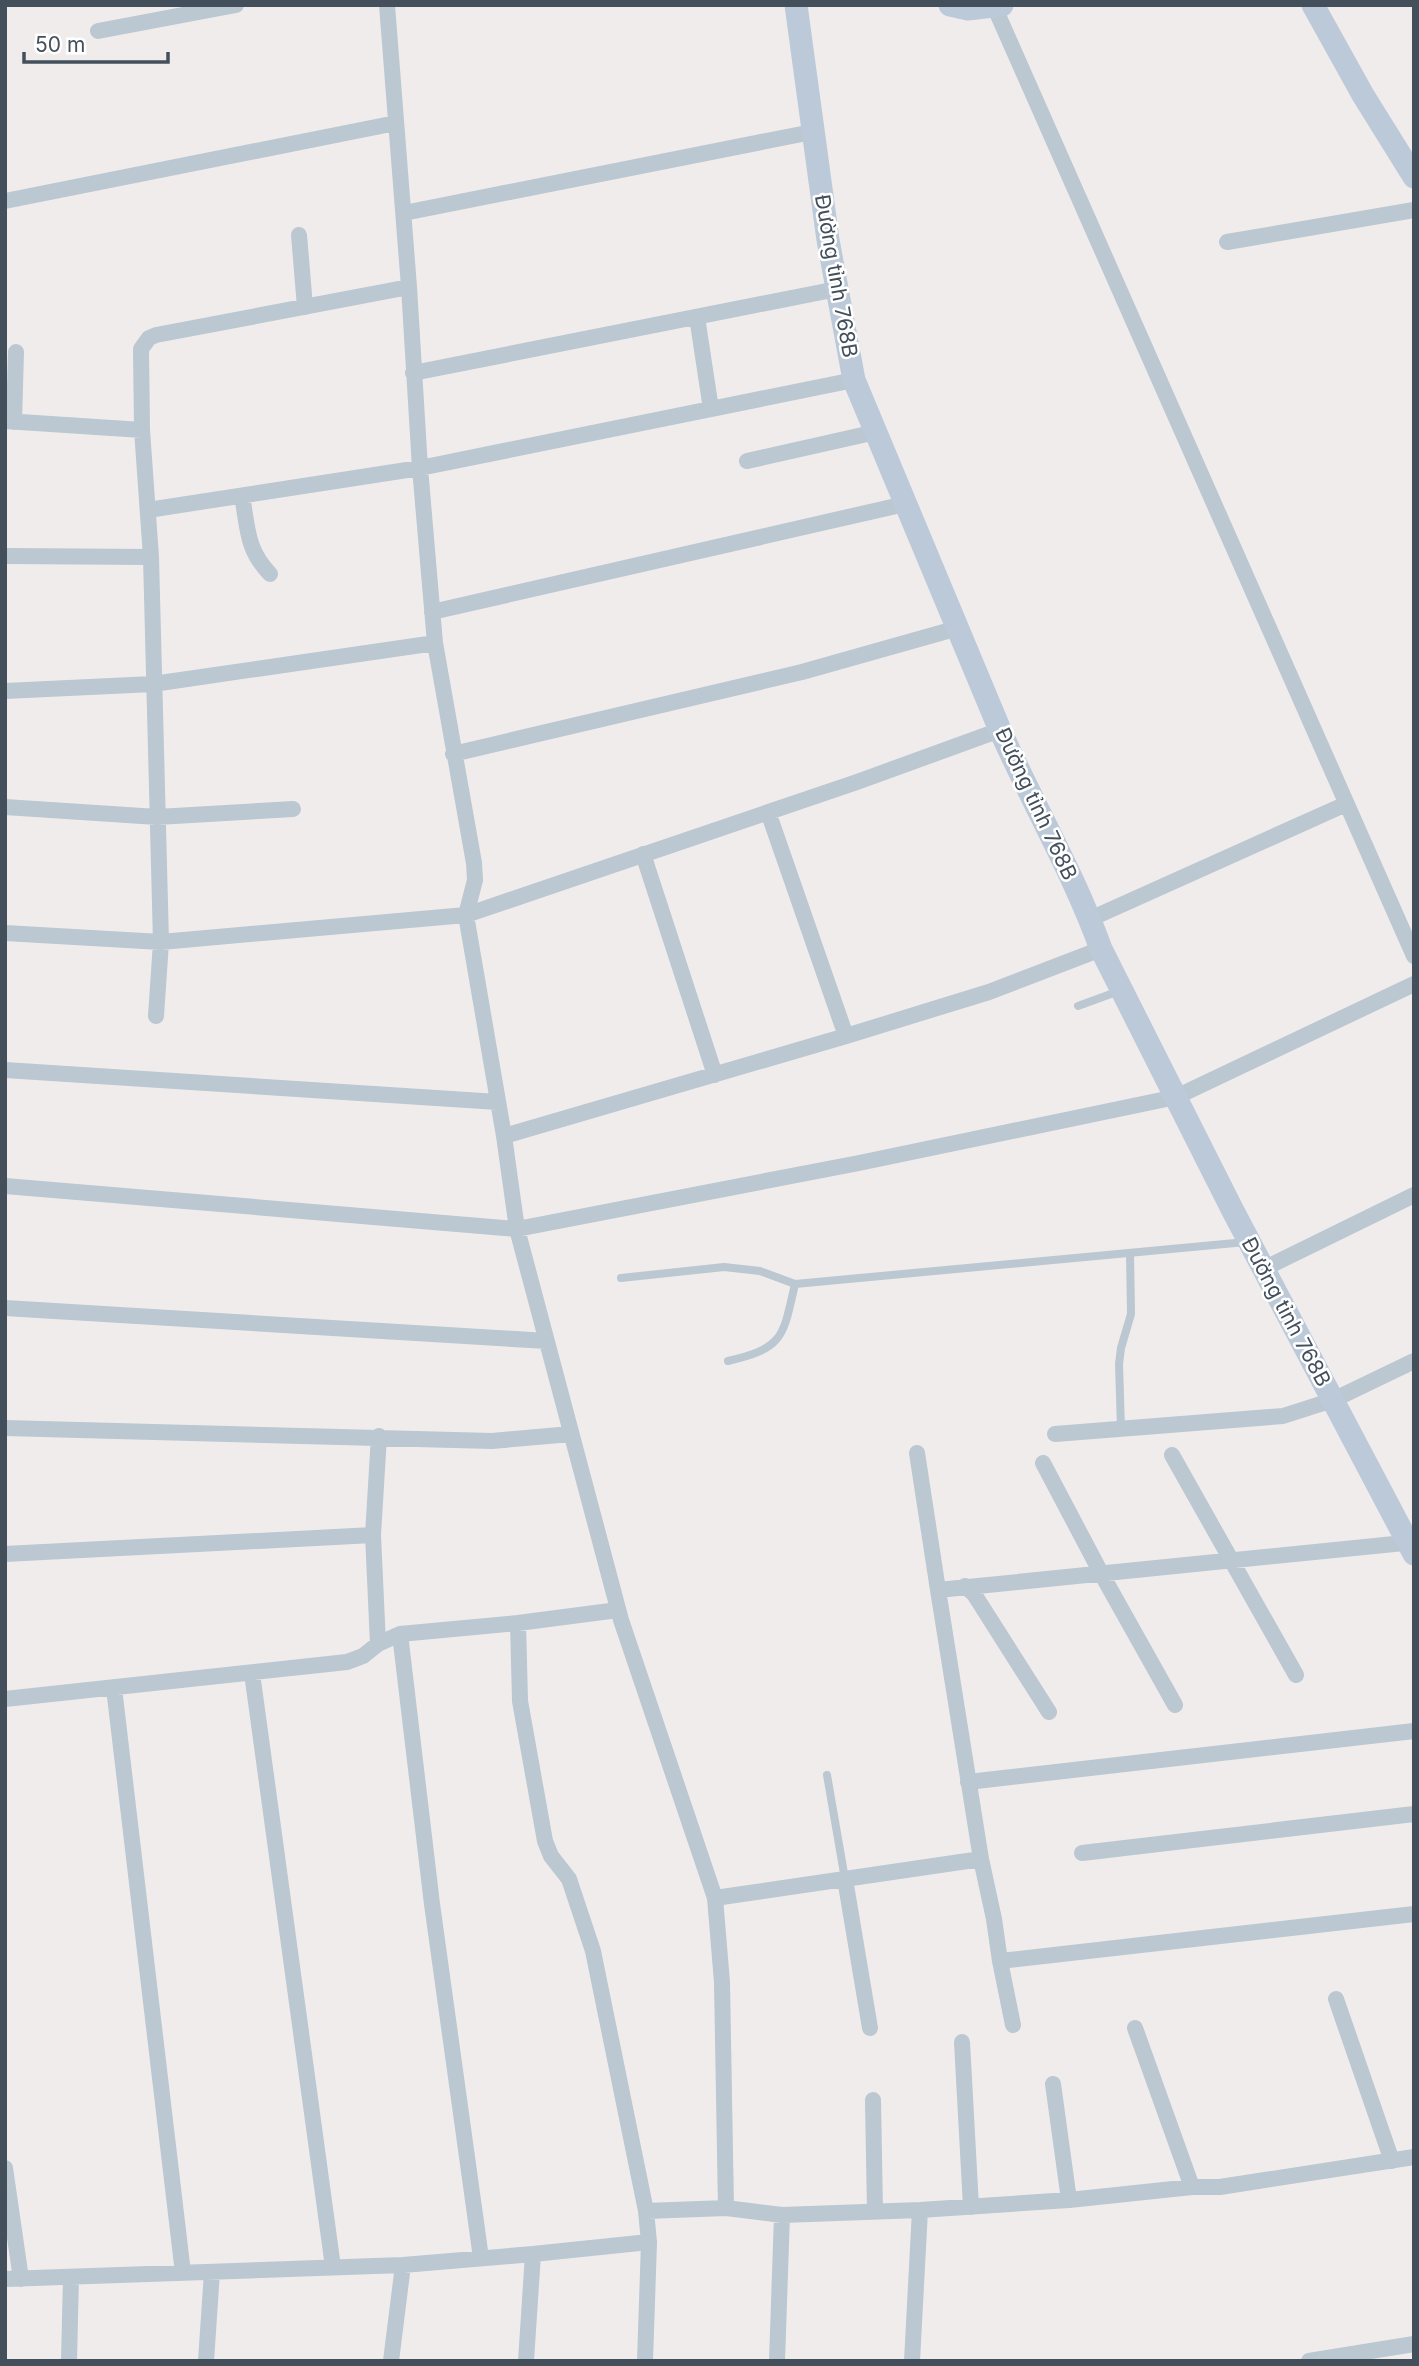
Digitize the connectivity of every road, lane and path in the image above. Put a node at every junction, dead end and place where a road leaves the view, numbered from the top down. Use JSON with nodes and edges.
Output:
{"nodes":[{"id":1,"x":236,"y":5,"type":"edge"},
{"id":2,"x":387,"y":5,"type":"edge"},
{"id":3,"x":796,"y":5,"type":"edge"},
{"id":4,"x":950,"y":5,"type":"edge"},
{"id":5,"x":1002,"y":5,"type":"edge"},
{"id":6,"x":1313,"y":5,"type":"edge"},
{"id":7,"x":994,"y":6,"type":"edge"},
{"id":8,"x":98,"y":31,"type":"dead end"},
{"id":9,"x":396,"y":123,"type":"junction"},
{"id":10,"x":812,"y":132,"type":"junction"},
{"id":11,"x":1414,"y":177,"type":"edge"},
{"id":12,"x":5,"y":201,"type":"edge"},
{"id":13,"x":1414,"y":210,"type":"edge"},
{"id":14,"x":404,"y":213,"type":"junction"},
{"id":15,"x":299,"y":235,"type":"dead end"},
{"id":16,"x":1227,"y":242,"type":"dead end"},
{"id":17,"x":409,"y":287,"type":"junction"},
{"id":18,"x":836,"y":289,"type":"junction"},
{"id":19,"x":305,"y":307,"type":"junction"},
{"id":20,"x":697,"y":317,"type":"junction"},
{"id":21,"x":16,"y":352,"type":"dead end"},
{"id":22,"x":413,"y":373,"type":"junction"},
{"id":23,"x":854,"y":380,"type":"junction"},
{"id":24,"x":711,"y":409,"type":"junction"},
{"id":25,"x":9,"y":421,"type":"edge"},
{"id":26,"x":142,"y":430,"type":"junction"},
{"id":27,"x":876,"y":432,"type":"junction"},
{"id":28,"x":747,"y":461,"type":"dead end"},
{"id":29,"x":420,"y":468,"type":"junction"},
{"id":30,"x":242,"y":496,"type":"junction"},
{"id":31,"x":905,"y":504,"type":"junction"},
{"id":32,"x":148,"y":510,"type":"junction"},
{"id":33,"x":5,"y":556,"type":"edge"},
{"id":34,"x":151,"y":557,"type":"junction"},
{"id":35,"x":270,"y":574,"type":"dead end"},
{"id":36,"x":432,"y":612,"type":"junction"},
{"id":37,"x":958,"y":628,"type":"junction"},
{"id":38,"x":435,"y":643,"type":"junction"},
{"id":39,"x":153,"y":684,"type":"junction"},
{"id":40,"x":5,"y":691,"type":"edge"},
{"id":41,"x":1000,"y":730,"type":"junction"},
{"id":42,"x":453,"y":754,"type":"junction"},
{"id":43,"x":1346,"y":804,"type":"junction"},
{"id":44,"x":5,"y":807,"type":"edge"},
{"id":45,"x":293,"y":809,"type":"dead end"},
{"id":46,"x":768,"y":812,"type":"junction"},
{"id":47,"x":158,"y":817,"type":"junction"},
{"id":48,"x":643,"y":854,"type":"junction"},
{"id":49,"x":466,"y":915,"type":"junction"},
{"id":50,"x":1090,"y":919,"type":"junction"},
{"id":51,"x":5,"y":933,"type":"edge"},
{"id":52,"x":161,"y":942,"type":"junction"},
{"id":53,"x":1101,"y":949,"type":"junction"},
{"id":54,"x":1414,"y":956,"type":"edge"},
{"id":55,"x":1414,"y":984,"type":"edge"},
{"id":56,"x":1121,"y":990,"type":"junction"},
{"id":57,"x":1078,"y":1006,"type":"dead end"},
{"id":58,"x":156,"y":1016,"type":"dead end"},
{"id":59,"x":846,"y":1036,"type":"junction"},
{"id":60,"x":5,"y":1070,"type":"edge"},
{"id":61,"x":715,"y":1074,"type":"junction"},
{"id":62,"x":1176,"y":1097,"type":"junction"},
{"id":63,"x":498,"y":1102,"type":"junction"},
{"id":64,"x":504,"y":1136,"type":"junction"},
{"id":65,"x":5,"y":1186,"type":"edge"},
{"id":66,"x":1414,"y":1195,"type":"edge"},
{"id":67,"x":517,"y":1229,"type":"junction"},
{"id":68,"x":1248,"y":1241,"type":"junction"},
{"id":69,"x":1130,"y":1253,"type":"junction"},
{"id":70,"x":1263,"y":1269,"type":"junction"},
{"id":71,"x":621,"y":1278,"type":"dead end"},
{"id":72,"x":795,"y":1284,"type":"junction"},
{"id":73,"x":5,"y":1308,"type":"edge"},
{"id":74,"x":547,"y":1341,"type":"junction"},
{"id":75,"x":728,"y":1361,"type":"dead end"},
{"id":76,"x":1414,"y":1361,"type":"edge"},
{"id":77,"x":1333,"y":1400,"type":"junction"},
{"id":78,"x":5,"y":1428,"type":"edge"},
{"id":79,"x":1121,"y":1429,"type":"junction"},
{"id":80,"x":571,"y":1434,"type":"junction"},
{"id":81,"x":1055,"y":1434,"type":"dead end"},
{"id":82,"x":379,"y":1436,"type":"junction"},
{"id":83,"x":917,"y":1452,"type":"dead end"},
{"id":84,"x":1171,"y":1455,"type":"dead end"},
{"id":85,"x":1043,"y":1463,"type":"dead end"},
{"id":86,"x":373,"y":1535,"type":"junction"},
{"id":87,"x":1412,"y":1547,"type":"edge"},
{"id":88,"x":5,"y":1554,"type":"edge"},
{"id":89,"x":1232,"y":1560,"type":"junction"},
{"id":90,"x":1101,"y":1573,"type":"junction"},
{"id":91,"x":965,"y":1586,"type":"junction"},
{"id":92,"x":938,"y":1590,"type":"junction"},
{"id":93,"x":618,"y":1610,"type":"junction"},
{"id":94,"x":518,"y":1623,"type":"junction"},
{"id":95,"x":400,"y":1634,"type":"junction"},
{"id":96,"x":377,"y":1644,"type":"junction"},
{"id":97,"x":252,"y":1673,"type":"junction"},
{"id":98,"x":1296,"y":1675,"type":"dead end"},
{"id":99,"x":114,"y":1688,"type":"junction"},
{"id":100,"x":5,"y":1699,"type":"edge"},
{"id":101,"x":1175,"y":1705,"type":"dead end"},
{"id":102,"x":1049,"y":1712,"type":"dead end"},
{"id":103,"x":1414,"y":1731,"type":"edge"},
{"id":104,"x":827,"y":1775,"type":"dead end"},
{"id":105,"x":968,"y":1782,"type":"junction"},
{"id":106,"x":1414,"y":1814,"type":"edge"},
{"id":107,"x":1083,"y":1853,"type":"dead end"},
{"id":108,"x":981,"y":1858,"type":"junction"},
{"id":109,"x":845,"y":1878,"type":"junction"},
{"id":110,"x":715,"y":1898,"type":"junction"},
{"id":111,"x":1414,"y":1914,"type":"edge"},
{"id":112,"x":1000,"y":1961,"type":"junction"},
{"id":113,"x":1336,"y":1999,"type":"dead end"},
{"id":114,"x":1013,"y":2025,"type":"dead end"},
{"id":115,"x":870,"y":2028,"type":"dead end"},
{"id":116,"x":1135,"y":2028,"type":"dead end"},
{"id":117,"x":962,"y":2042,"type":"dead end"},
{"id":118,"x":1054,"y":2084,"type":"dead end"},
{"id":119,"x":873,"y":2100,"type":"dead end"},
{"id":120,"x":1414,"y":2157,"type":"edge"},
{"id":121,"x":1392,"y":2161,"type":"junction"},
{"id":122,"x":5,"y":2168,"type":"edge"},
{"id":123,"x":1192,"y":2187,"type":"junction"},
{"id":124,"x":1069,"y":2200,"type":"junction"},
{"id":125,"x":971,"y":2207,"type":"junction"},
{"id":126,"x":726,"y":2208,"type":"junction"},
{"id":127,"x":920,"y":2210,"type":"junction"},
{"id":128,"x":646,"y":2211,"type":"junction"},
{"id":129,"x":875,"y":2212,"type":"junction"},
{"id":130,"x":782,"y":2215,"type":"junction"},
{"id":131,"x":649,"y":2242,"type":"junction"},
{"id":132,"x":534,"y":2254,"type":"junction"},
{"id":133,"x":481,"y":2258,"type":"junction"},
{"id":134,"x":402,"y":2265,"type":"junction"},
{"id":135,"x":333,"y":2267,"type":"junction"},
{"id":136,"x":212,"y":2272,"type":"junction"},
{"id":137,"x":183,"y":2273,"type":"junction"},
{"id":138,"x":71,"y":2277,"type":"junction"},
{"id":139,"x":13,"y":2279,"type":"edge"},
{"id":140,"x":1414,"y":2344,"type":"edge"},
{"id":141,"x":69,"y":2361,"type":"edge"},
{"id":142,"x":206,"y":2361,"type":"edge"},
{"id":143,"x":391,"y":2361,"type":"edge"},
{"id":144,"x":526,"y":2361,"type":"edge"},
{"id":145,"x":645,"y":2361,"type":"edge"},
{"id":146,"x":777,"y":2361,"type":"edge"},
{"id":147,"x":912,"y":2361,"type":"edge"},
{"id":148,"x":1309,"y":2361,"type":"edge"}],
"edges":[{"from":1,"to":8,"type":"street"},
{"from":2,"to":9,"type":"street"},
{"from":3,"to":10,"type":"street","name":"Đường tỉnh 768B"},
{"from":4,"to":7,"type":"street"},
{"from":5,"to":7,"type":"street"},
{"from":6,"to":11,"type":"street"},
{"from":7,"to":43,"type":"street"},
{"from":9,"to":12,"type":"street"},
{"from":9,"to":14,"type":"street"},
{"from":10,"to":14,"type":"street"},
{"from":10,"to":18,"type":"street","name":"Đường tỉnh 768B"},
{"from":13,"to":16,"type":"street"},
{"from":14,"to":17,"type":"street"},
{"from":15,"to":19,"type":"street"},
{"from":17,"to":19,"type":"street"},
{"from":17,"to":22,"type":"street"},
{"from":18,"to":20,"type":"street"},
{"from":18,"to":23,"type":"street","name":"Đường tỉnh 768B"},
{"from":19,"to":26,"type":"street"},
{"from":20,"to":22,"type":"street"},
{"from":20,"to":24,"type":"street"},
{"from":21,"to":25,"type":"street"},
{"from":22,"to":29,"type":"street"},
{"from":23,"to":24,"type":"street"},
{"from":23,"to":27,"type":"street","name":"Đường tỉnh 768B"},
{"from":24,"to":29,"type":"street"},
{"from":25,"to":26,"type":"street"},
{"from":26,"to":32,"type":"street"},
{"from":27,"to":28,"type":"street"},
{"from":27,"to":31,"type":"street","name":"Đường tỉnh 768B"},
{"from":29,"to":30,"type":"street"},
{"from":29,"to":36,"type":"street"},
{"from":30,"to":32,"type":"street"},
{"from":30,"to":35,"type":"street"},
{"from":31,"to":36,"type":"street"},
{"from":31,"to":37,"type":"street","name":"Đường tỉnh 768B"},
{"from":32,"to":34,"type":"street"},
{"from":33,"to":34,"type":"street"},
{"from":34,"to":39,"type":"street"},
{"from":36,"to":38,"type":"street"},
{"from":37,"to":41,"type":"street","name":"Đường tỉnh 768B"},
{"from":37,"to":42,"type":"street"},
{"from":38,"to":39,"type":"street"},
{"from":38,"to":42,"type":"street"},
{"from":39,"to":40,"type":"street"},
{"from":39,"to":47,"type":"street"},
{"from":41,"to":46,"type":"street"},
{"from":41,"to":50,"type":"street","name":"Đường tỉnh 768B"},
{"from":42,"to":49,"type":"street"},
{"from":43,"to":50,"type":"street"},
{"from":43,"to":54,"type":"street"},
{"from":44,"to":47,"type":"street"},
{"from":45,"to":47,"type":"street"},
{"from":46,"to":48,"type":"street"},
{"from":46,"to":59,"type":"street"},
{"from":47,"to":52,"type":"street"},
{"from":48,"to":49,"type":"street"},
{"from":48,"to":61,"type":"street"},
{"from":49,"to":52,"type":"street"},
{"from":49,"to":63,"type":"street"},
{"from":50,"to":53,"type":"street","name":"Đường tỉnh 768B"},
{"from":51,"to":52,"type":"street"},
{"from":52,"to":58,"type":"street"},
{"from":53,"to":56,"type":"street","name":"Đường tỉnh 768B"},
{"from":53,"to":59,"type":"street"},
{"from":55,"to":62,"type":"street"},
{"from":56,"to":57,"type":"lane"},
{"from":56,"to":62,"type":"street","name":"Đường tỉnh 768B"},
{"from":59,"to":61,"type":"street"},
{"from":60,"to":63,"type":"street"},
{"from":61,"to":64,"type":"street"},
{"from":62,"to":67,"type":"street"},
{"from":62,"to":68,"type":"street","name":"Đường tỉnh 768B"},
{"from":63,"to":64,"type":"street"},
{"from":64,"to":67,"type":"street"},
{"from":65,"to":67,"type":"street"},
{"from":66,"to":70,"type":"street"},
{"from":67,"to":74,"type":"street"},
{"from":68,"to":69,"type":"lane"},
{"from":68,"to":70,"type":"street","name":"Đường tỉnh 768B"},
{"from":69,"to":72,"type":"lane"},
{"from":69,"to":79,"type":"lane"},
{"from":70,"to":77,"type":"street","name":"Đường tỉnh 768B"},
{"from":71,"to":72,"type":"lane"},
{"from":72,"to":75,"type":"lane"},
{"from":73,"to":74,"type":"street"},
{"from":74,"to":80,"type":"street"},
{"from":76,"to":77,"type":"street"},
{"from":77,"to":79,"type":"street"},
{"from":77,"to":87,"type":"street","name":"Đường tỉnh 768B"},
{"from":78,"to":82,"type":"street"},
{"from":79,"to":81,"type":"street"},
{"from":80,"to":82,"type":"street"},
{"from":80,"to":93,"type":"street"},
{"from":82,"to":86,"type":"street"},
{"from":83,"to":92,"type":"street"},
{"from":84,"to":89,"type":"street"},
{"from":85,"to":90,"type":"street"},
{"from":86,"to":88,"type":"street"},
{"from":86,"to":96,"type":"street"},
{"from":87,"to":89,"type":"street"},
{"from":89,"to":90,"type":"street"},
{"from":89,"to":98,"type":"street"},
{"from":90,"to":91,"type":"street"},
{"from":90,"to":101,"type":"street"},
{"from":91,"to":92,"type":"street"},
{"from":91,"to":102,"type":"street"},
{"from":92,"to":105,"type":"street"},
{"from":93,"to":94,"type":"street"},
{"from":93,"to":110,"type":"street"},
{"from":94,"to":95,"type":"street"},
{"from":94,"to":128,"type":"street"},
{"from":95,"to":96,"type":"street"},
{"from":95,"to":133,"type":"street"},
{"from":96,"to":97,"type":"street"},
{"from":97,"to":99,"type":"street"},
{"from":97,"to":135,"type":"street"},
{"from":99,"to":100,"type":"street"},
{"from":99,"to":137,"type":"street"},
{"from":103,"to":105,"type":"street"},
{"from":104,"to":109,"type":"lane"},
{"from":105,"to":108,"type":"street"},
{"from":106,"to":107,"type":"street"},
{"from":108,"to":109,"type":"street"},
{"from":108,"to":112,"type":"street"},
{"from":109,"to":110,"type":"street"},
{"from":109,"to":115,"type":"street"},
{"from":110,"to":126,"type":"street"},
{"from":111,"to":112,"type":"street"},
{"from":112,"to":114,"type":"street"},
{"from":113,"to":121,"type":"street"},
{"from":116,"to":123,"type":"street"},
{"from":117,"to":125,"type":"street"},
{"from":118,"to":124,"type":"street"},
{"from":119,"to":129,"type":"street"},
{"from":120,"to":121,"type":"street"},
{"from":121,"to":123,"type":"street"},
{"from":122,"to":139,"type":"street"},
{"from":123,"to":124,"type":"street"},
{"from":124,"to":125,"type":"street"},
{"from":125,"to":127,"type":"street"},
{"from":126,"to":128,"type":"street"},
{"from":126,"to":130,"type":"street"},
{"from":127,"to":129,"type":"street"},
{"from":127,"to":147,"type":"street"},
{"from":128,"to":131,"type":"street"},
{"from":129,"to":130,"type":"street"},
{"from":130,"to":146,"type":"street"},
{"from":131,"to":132,"type":"street"},
{"from":131,"to":145,"type":"street"},
{"from":132,"to":133,"type":"street"},
{"from":132,"to":144,"type":"street"},
{"from":133,"to":134,"type":"street"},
{"from":134,"to":135,"type":"street"},
{"from":134,"to":143,"type":"street"},
{"from":135,"to":136,"type":"street"},
{"from":136,"to":137,"type":"street"},
{"from":136,"to":142,"type":"street"},
{"from":137,"to":138,"type":"street"},
{"from":138,"to":139,"type":"street"},
{"from":138,"to":141,"type":"street"},
{"from":140,"to":148,"type":"street"}]}
